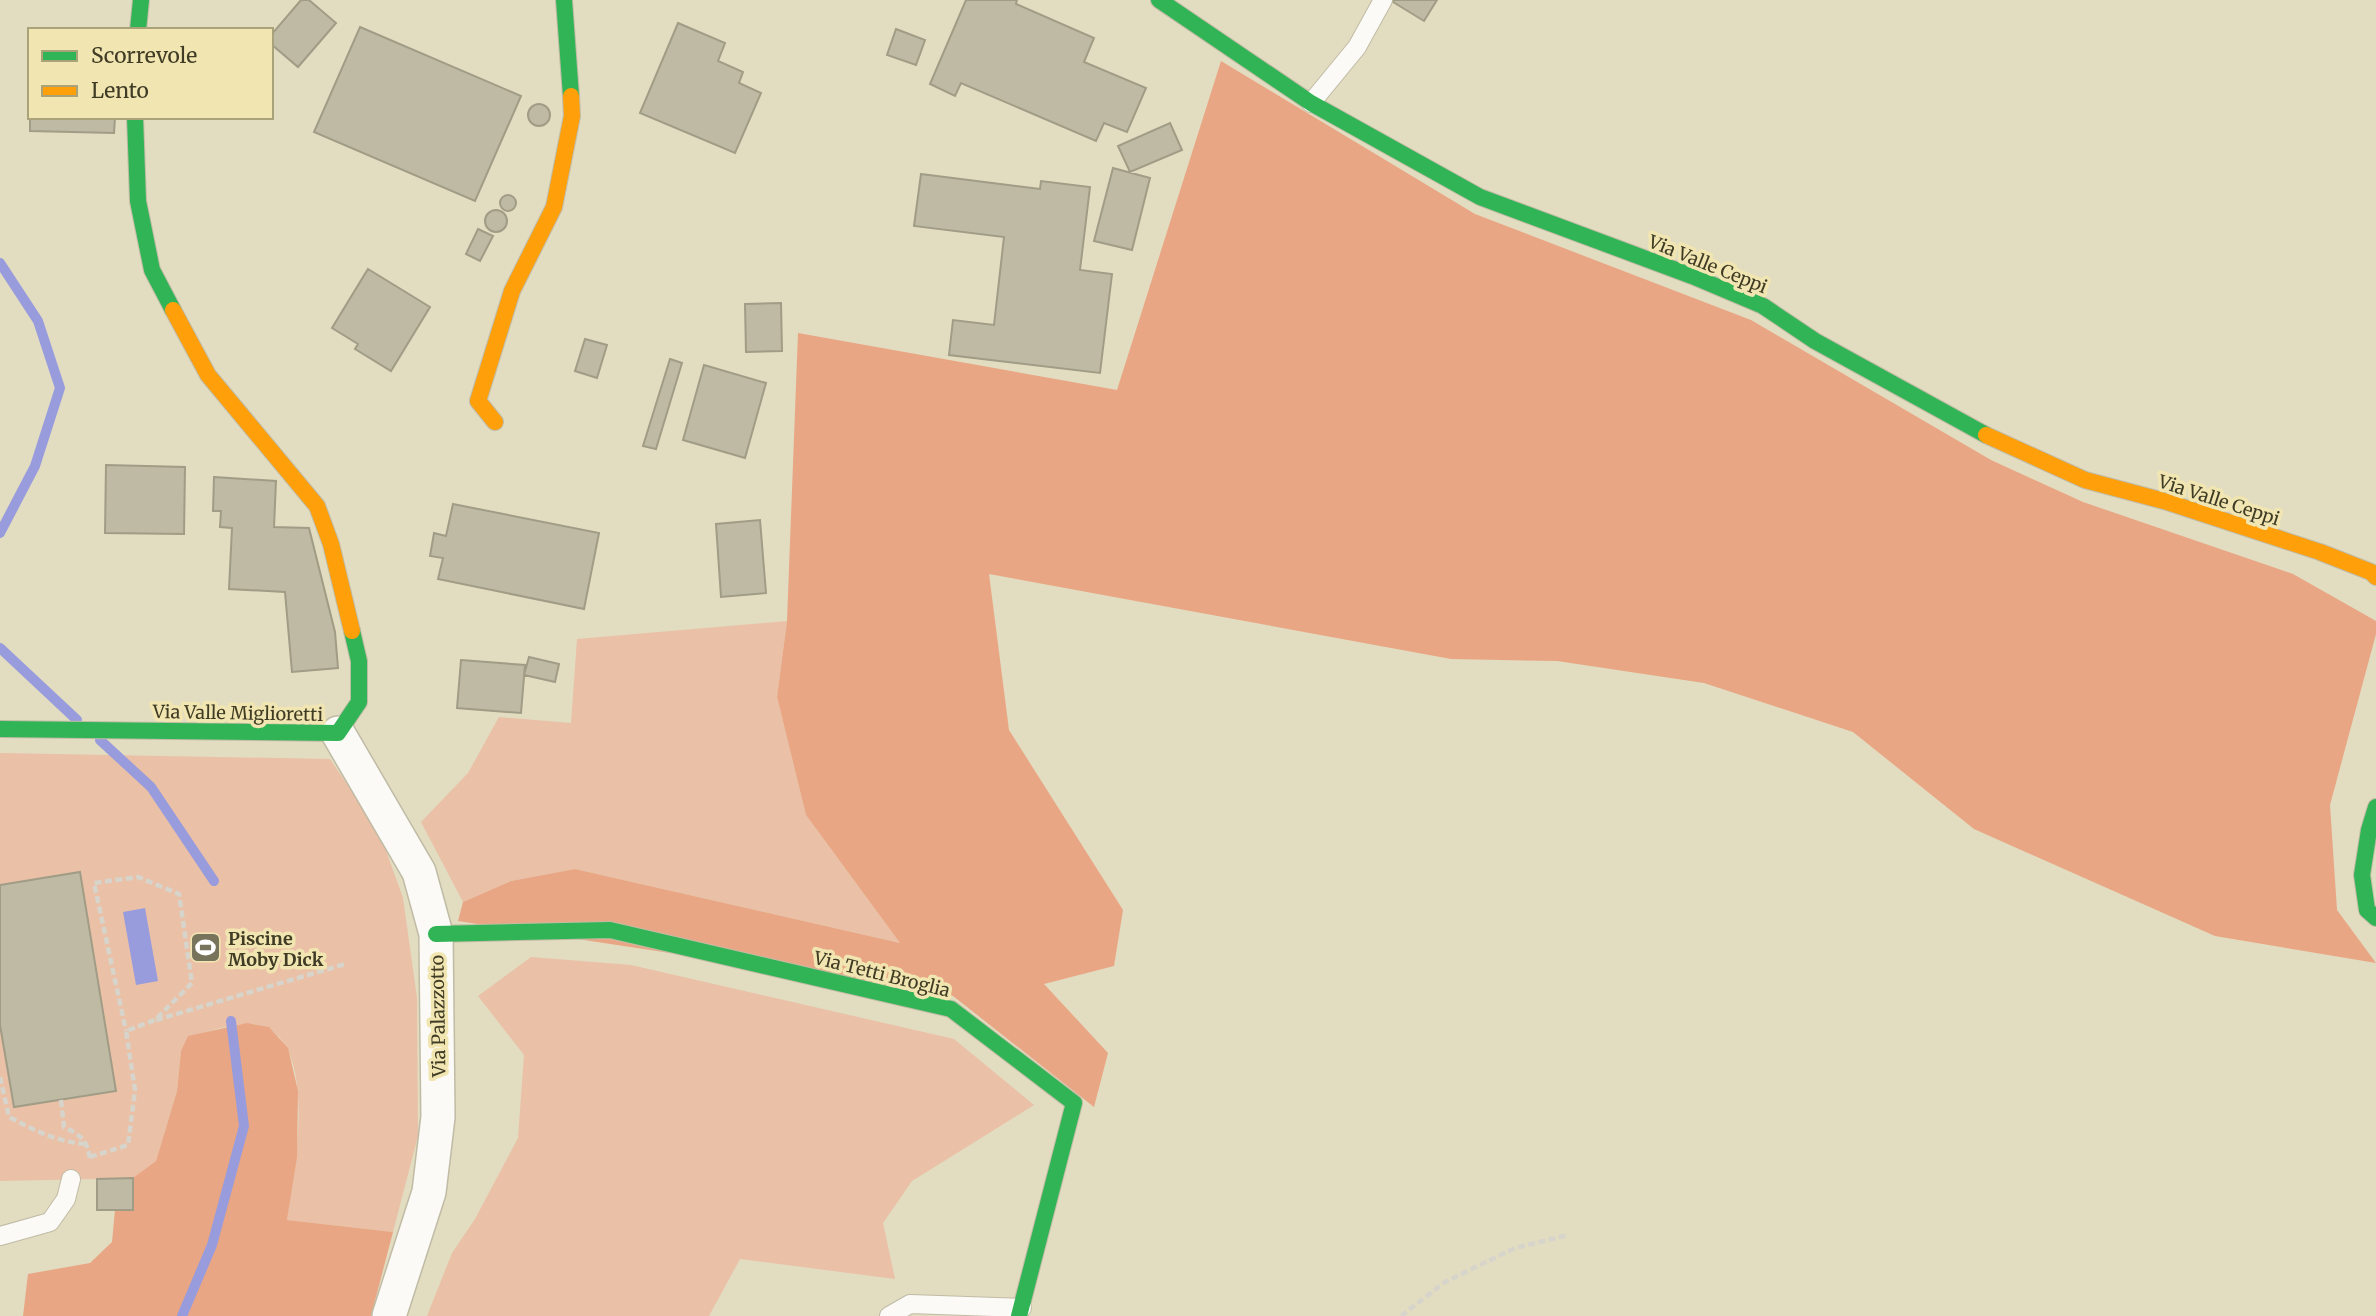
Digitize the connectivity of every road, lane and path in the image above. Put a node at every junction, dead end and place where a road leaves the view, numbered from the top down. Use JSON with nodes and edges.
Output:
{"nodes":[{"id":1,"x":141,"y":0,"type":"edge"},
{"id":2,"x":564,"y":0,"type":"edge"},
{"id":3,"x":1158,"y":0,"type":"edge"},
{"id":4,"x":1383,"y":0,"type":"edge"},
{"id":5,"x":138,"y":28,"type":"edge"},
{"id":6,"x":1311,"y":103,"type":"junction"},
{"id":7,"x":135,"y":119,"type":"edge"},
{"id":8,"x":495,"y":422,"type":"dead end"},
{"id":9,"x":2376,"y":577,"type":"edge"},
{"id":10,"x":0,"y":729,"type":"edge"},
{"id":11,"x":338,"y":733,"type":"junction"},
{"id":12,"x":2376,"y":807,"type":"edge"},
{"id":13,"x":2376,"y":918,"type":"edge"},
{"id":14,"x":436,"y":934,"type":"junction"},
{"id":15,"x":345,"y":964,"type":"dead end"},
{"id":16,"x":155,"y":1020,"type":"junction"},
{"id":17,"x":126,"y":1031,"type":"junction"},
{"id":18,"x":0,"y":1077,"type":"edge"},
{"id":19,"x":61,"y":1100,"type":"dead end"},
{"id":20,"x":86,"y":1144,"type":"junction"},
{"id":21,"x":90,"y":1157,"type":"junction"},
{"id":22,"x":91,"y":1168,"type":"dead end"},
{"id":23,"x":71,"y":1179,"type":"dead end"},
{"id":24,"x":1568,"y":1235,"type":"dead end"},
{"id":25,"x":0,"y":1236,"type":"edge"},
{"id":26,"x":1020,"y":1312,"type":"edge"},
{"id":27,"x":389,"y":1316,"type":"edge"},
{"id":28,"x":889,"y":1316,"type":"edge"},
{"id":29,"x":1401,"y":1316,"type":"edge"}],
"edges":[{"from":1,"to":5,"type":"street"},
{"from":2,"to":8,"type":"street"},
{"from":3,"to":6,"type":"street","name":"Via Valle Ceppi"},
{"from":4,"to":6,"type":"lane"},
{"from":6,"to":9,"type":"street","name":"Via Valle Ceppi"},
{"from":7,"to":11,"type":"street","name":"Via Valle Miglioretti"},
{"from":10,"to":11,"type":"street","name":"Via Valle Miglioretti"},
{"from":11,"to":14,"type":"street","name":"Via Palazzotto"},
{"from":12,"to":13,"type":"street"},
{"from":14,"to":26,"type":"street","name":"Via Tetti Broglia"},
{"from":14,"to":27,"type":"street","name":"Via Palazzotto"},
{"from":15,"to":16,"type":"path"},
{"from":16,"to":17,"type":"path"},
{"from":16,"to":17,"type":"path"},
{"from":17,"to":21,"type":"path"},
{"from":18,"to":20,"type":"path"},
{"from":19,"to":20,"type":"path"},
{"from":20,"to":21,"type":"path"},
{"from":21,"to":22,"type":"path"},
{"from":23,"to":25,"type":"lane"},
{"from":24,"to":29,"type":"path"},
{"from":26,"to":28,"type":"lane"}]}
